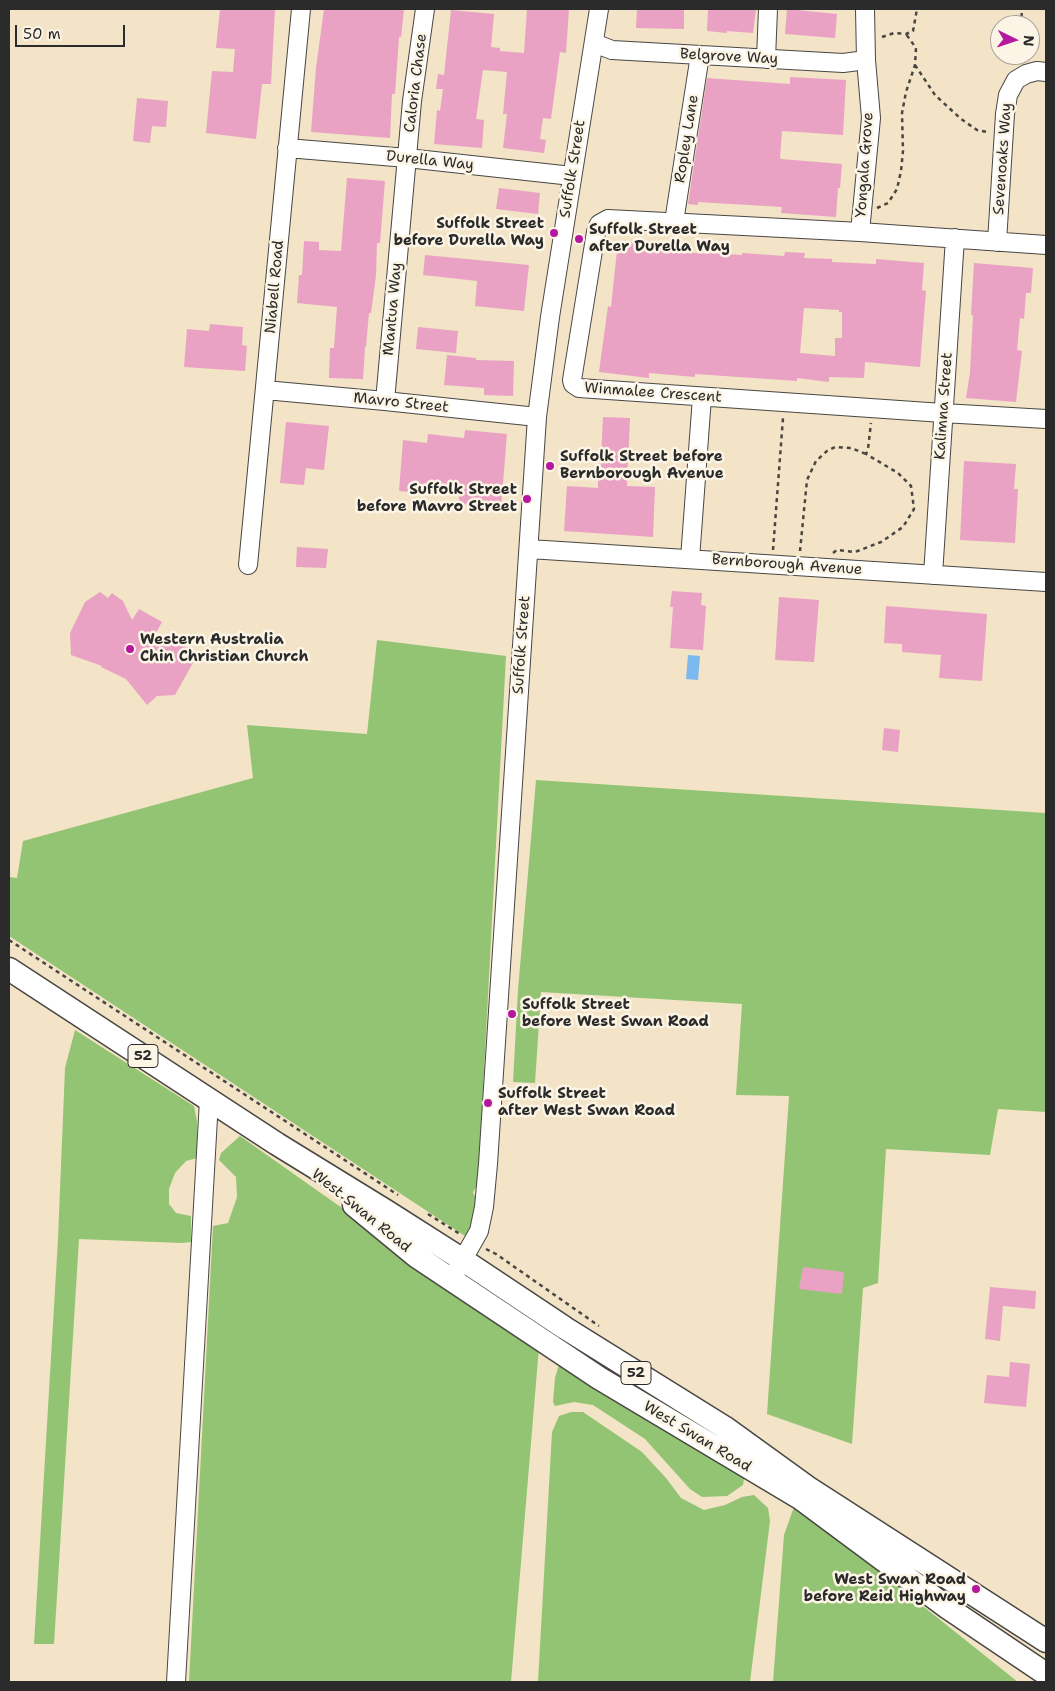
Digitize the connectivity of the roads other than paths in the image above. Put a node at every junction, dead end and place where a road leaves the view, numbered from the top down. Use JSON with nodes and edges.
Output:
{"nodes":[{"id":1,"x":301,"y":9,"type":"edge"},
{"id":2,"x":425,"y":9,"type":"edge"},
{"id":3,"x":599,"y":9,"type":"edge"},
{"id":4,"x":768,"y":9,"type":"edge"},
{"id":5,"x":865,"y":9,"type":"edge"},
{"id":6,"x":594,"y":43,"type":"junction"},
{"id":7,"x":700,"y":55,"type":"junction"},
{"id":8,"x":766,"y":59,"type":"junction"},
{"id":9,"x":866,"y":60,"type":"junction"},
{"id":10,"x":1046,"y":72,"type":"edge"},
{"id":11,"x":288,"y":148,"type":"junction"},
{"id":12,"x":407,"y":158,"type":"junction"},
{"id":13,"x":572,"y":176,"type":"junction"},
{"id":14,"x":674,"y":222,"type":"junction"},
{"id":15,"x":860,"y":232,"type":"junction"},
{"id":16,"x":955,"y":238,"type":"junction"},
{"id":17,"x":996,"y":242,"type":"junction"},
{"id":18,"x":1046,"y":245,"type":"edge"},
{"id":19,"x":265,"y":390,"type":"junction"},
{"id":20,"x":702,"y":397,"type":"junction"},
{"id":21,"x":385,"y":401,"type":"junction"},
{"id":22,"x":943,"y":413,"type":"junction"},
{"id":23,"x":537,"y":418,"type":"junction"},
{"id":24,"x":1046,"y":419,"type":"edge"},
{"id":25,"x":529,"y":549,"type":"junction"},
{"id":26,"x":690,"y":559,"type":"junction"},
{"id":27,"x":248,"y":565,"type":"dead end"},
{"id":28,"x":933,"y":574,"type":"junction"},
{"id":29,"x":1046,"y":582,"type":"edge"},
{"id":30,"x":9,"y":969,"type":"edge"},
{"id":31,"x":209,"y":1100,"type":"junction"},
{"id":32,"x":458,"y":1269,"type":"junction"},
{"id":33,"x":1046,"y":1641,"type":"edge"},
{"id":34,"x":1046,"y":1674,"type":"edge"},
{"id":35,"x":176,"y":1682,"type":"edge"}],
"edges":[{"from":1,"to":11,"type":"street","name":"Niabell Road"},
{"from":2,"to":12,"type":"street","name":"Caloria Chase"},
{"from":3,"to":6,"type":"street","name":"Suffolk Street"},
{"from":4,"to":8,"type":"street"},
{"from":5,"to":9,"type":"street","name":"Yongala Grove"},
{"from":6,"to":7,"type":"street","name":"Belgrove Way"},
{"from":6,"to":13,"type":"street","name":"Suffolk Street"},
{"from":7,"to":8,"type":"street","name":"Belgrove Way"},
{"from":7,"to":14,"type":"street","name":"Ropley Lane"},
{"from":8,"to":9,"type":"street","name":"Belgrove Way"},
{"from":9,"to":15,"type":"street","name":"Yongala Grove"},
{"from":10,"to":17,"type":"street","name":"Sevenoaks Way"},
{"from":11,"to":12,"type":"street","name":"Durella Way"},
{"from":11,"to":19,"type":"street","name":"Niabell Road"},
{"from":12,"to":13,"type":"street","name":"Durella Way"},
{"from":12,"to":21,"type":"street","name":"Mantua Way"},
{"from":13,"to":23,"type":"street","name":"Suffolk Street"},
{"from":14,"to":15,"type":"street","name":"Winmalee Crescent"},
{"from":14,"to":20,"type":"street","name":"Winmalee Crescent"},
{"from":15,"to":16,"type":"street","name":"Winmalee Crescent"},
{"from":16,"to":17,"type":"street","name":"Winmalee Crescent"},
{"from":16,"to":22,"type":"street","name":"Kalimna Street"},
{"from":17,"to":18,"type":"street","name":"Winmalee Crescent"},
{"from":19,"to":21,"type":"street","name":"Mavro Street"},
{"from":19,"to":27,"type":"street","name":"Niabell Road"},
{"from":20,"to":22,"type":"street","name":"Winmalee Crescent"},
{"from":20,"to":26,"type":"street"},
{"from":21,"to":23,"type":"street","name":"Mavro Street"},
{"from":22,"to":24,"type":"street","name":"Winmalee Crescent"},
{"from":22,"to":28,"type":"street","name":"Kalimna Street"},
{"from":23,"to":25,"type":"street","name":"Suffolk Street"},
{"from":25,"to":26,"type":"street","name":"Bernborough Avenue"},
{"from":25,"to":32,"type":"street","name":"Suffolk Street"},
{"from":26,"to":28,"type":"street","name":"Bernborough Avenue"},
{"from":28,"to":29,"type":"street","name":"Bernborough Avenue"},
{"from":30,"to":31,"type":"main road","name":"West Swan Road","number":"52"},
{"from":31,"to":32,"type":"main road","name":"West Swan Road","number":"52"},
{"from":31,"to":35,"type":"street"},
{"from":32,"to":33,"type":"main road","name":"West Swan Road","number":"52"},
{"from":32,"to":34,"type":"main road","name":"West Swan Road","number":"52"}]}
